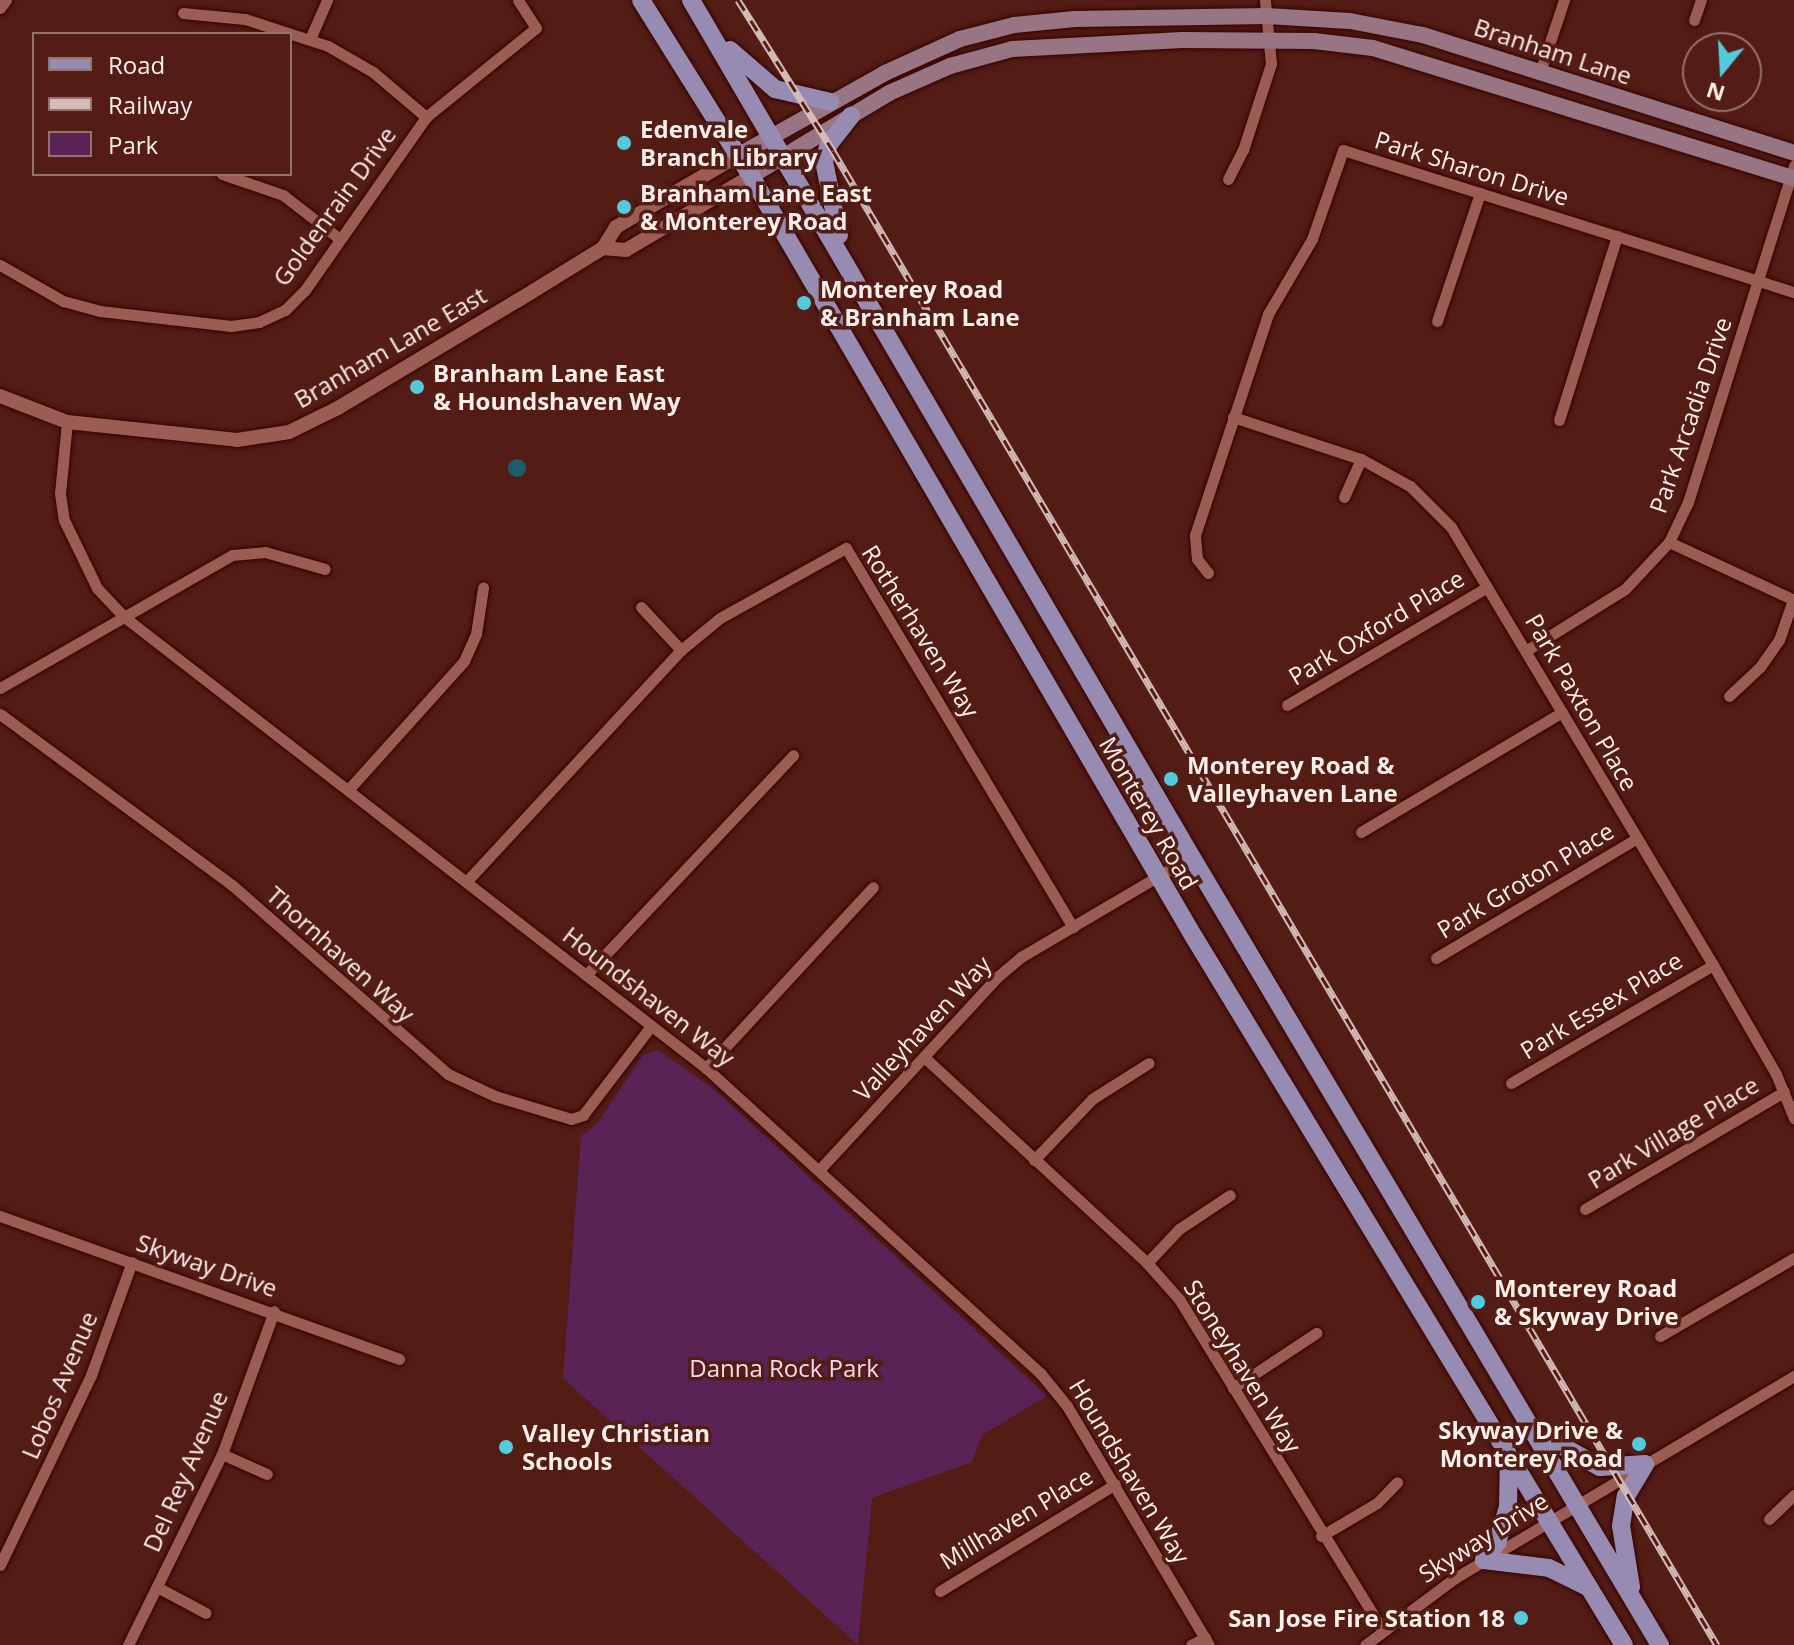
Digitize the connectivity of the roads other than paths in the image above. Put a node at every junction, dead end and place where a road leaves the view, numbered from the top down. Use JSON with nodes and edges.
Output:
{"nodes":[{"id":1,"x":6,"y":0,"type":"edge"},
{"id":2,"x":327,"y":0,"type":"edge"},
{"id":3,"x":518,"y":0,"type":"edge"},
{"id":4,"x":641,"y":0,"type":"edge"},
{"id":5,"x":691,"y":0,"type":"edge"},
{"id":6,"x":1564,"y":0,"type":"edge"},
{"id":7,"x":1701,"y":0,"type":"edge"},
{"id":8,"x":0,"y":8,"type":"edge"},
{"id":9,"x":1266,"y":8,"type":"edge"},
{"id":10,"x":183,"y":13,"type":"dead end"},
{"id":11,"x":1694,"y":20,"type":"dead end"},
{"id":12,"x":287,"y":32,"type":"edge"},
{"id":13,"x":292,"y":33,"type":"edge"},
{"id":14,"x":713,"y":35,"type":"junction"},
{"id":15,"x":310,"y":39,"type":"junction"},
{"id":16,"x":1268,"y":40,"type":"junction"},
{"id":17,"x":1540,"y":72,"type":"junction"},
{"id":18,"x":831,"y":102,"type":"junction"},
{"id":19,"x":851,"y":116,"type":"junction"},
{"id":20,"x":426,"y":117,"type":"junction"},
{"id":21,"x":773,"y":136,"type":"junction"},
{"id":22,"x":1794,"y":153,"type":"edge"},
{"id":23,"x":739,"y":155,"type":"junction"},
{"id":24,"x":784,"y":155,"type":"junction"},
{"id":25,"x":1793,"y":173,"type":"edge"},
{"id":26,"x":228,"y":176,"type":"edge"},
{"id":27,"x":751,"y":176,"type":"junction"},
{"id":28,"x":1228,"y":179,"type":"dead end"},
{"id":29,"x":1480,"y":193,"type":"junction"},
{"id":30,"x":1617,"y":236,"type":"junction"},
{"id":31,"x":340,"y":239,"type":"junction"},
{"id":32,"x":603,"y":248,"type":"junction"},
{"id":33,"x":844,"y":258,"type":"junction"},
{"id":34,"x":0,"y":265,"type":"edge"},
{"id":35,"x":1758,"y":281,"type":"junction"},
{"id":36,"x":1794,"y":292,"type":"edge"},
{"id":37,"x":1437,"y":321,"type":"dead end"},
{"id":38,"x":0,"y":396,"type":"edge"},
{"id":39,"x":1233,"y":417,"type":"junction"},
{"id":40,"x":1559,"y":420,"type":"dead end"},
{"id":41,"x":67,"y":422,"type":"junction"},
{"id":42,"x":1361,"y":459,"type":"junction"},
{"id":43,"x":1344,"y":497,"type":"dead end"},
{"id":44,"x":1669,"y":542,"type":"junction"},
{"id":45,"x":325,"y":569,"type":"dead end"},
{"id":46,"x":1208,"y":573,"type":"dead end"},
{"id":47,"x":1487,"y":587,"type":"junction"},
{"id":48,"x":483,"y":588,"type":"dead end"},
{"id":49,"x":1793,"y":600,"type":"edge"},
{"id":50,"x":641,"y":607,"type":"dead end"},
{"id":51,"x":123,"y":616,"type":"junction"},
{"id":52,"x":681,"y":650,"type":"junction"},
{"id":53,"x":1527,"y":650,"type":"junction"},
{"id":54,"x":0,"y":688,"type":"edge"},
{"id":55,"x":1729,"y":696,"type":"dead end"},
{"id":56,"x":1287,"y":705,"type":"dead end"},
{"id":57,"x":1562,"y":712,"type":"junction"},
{"id":58,"x":0,"y":714,"type":"edge"},
{"id":59,"x":793,"y":755,"type":"dead end"},
{"id":60,"x":348,"y":790,"type":"junction"},
{"id":61,"x":1361,"y":832,"type":"dead end"},
{"id":62,"x":1636,"y":839,"type":"junction"},
{"id":63,"x":1191,"y":857,"type":"junction"},
{"id":64,"x":1158,"y":877,"type":"junction"},
{"id":65,"x":466,"y":882,"type":"junction"},
{"id":66,"x":873,"y":887,"type":"dead end"},
{"id":67,"x":1073,"y":927,"type":"junction"},
{"id":68,"x":1436,"y":958,"type":"dead end"},
{"id":69,"x":1713,"y":965,"type":"junction"},
{"id":70,"x":586,"y":975,"type":"junction"},
{"id":71,"x":651,"y":1026,"type":"junction"},
{"id":72,"x":924,"y":1057,"type":"junction"},
{"id":73,"x":1149,"y":1063,"type":"dead end"},
{"id":74,"x":706,"y":1068,"type":"junction"},
{"id":75,"x":1511,"y":1083,"type":"dead end"},
{"id":76,"x":1784,"y":1092,"type":"junction"},
{"id":77,"x":1794,"y":1118,"type":"edge"},
{"id":78,"x":1034,"y":1160,"type":"junction"},
{"id":79,"x":820,"y":1169,"type":"junction"},
{"id":80,"x":1230,"y":1195,"type":"dead end"},
{"id":81,"x":1585,"y":1209,"type":"dead end"},
{"id":82,"x":0,"y":1216,"type":"edge"},
{"id":83,"x":1794,"y":1258,"type":"edge"},
{"id":84,"x":132,"y":1262,"type":"junction"},
{"id":85,"x":1147,"y":1263,"type":"junction"},
{"id":86,"x":274,"y":1311,"type":"junction"},
{"id":87,"x":1316,"y":1333,"type":"dead end"},
{"id":88,"x":1660,"y":1336,"type":"dead end"},
{"id":89,"x":399,"y":1359,"type":"dead end"},
{"id":90,"x":1794,"y":1376,"type":"edge"},
{"id":91,"x":1233,"y":1388,"type":"junction"},
{"id":92,"x":1536,"y":1431,"type":"junction"},
{"id":93,"x":222,"y":1454,"type":"junction"},
{"id":94,"x":1509,"y":1455,"type":"junction"},
{"id":95,"x":1645,"y":1464,"type":"junction"},
{"id":96,"x":267,"y":1474,"type":"dead end"},
{"id":97,"x":1397,"y":1482,"type":"dead end"},
{"id":98,"x":1115,"y":1484,"type":"junction"},
{"id":99,"x":1794,"y":1495,"type":"edge"},
{"id":100,"x":1578,"y":1504,"type":"junction"},
{"id":101,"x":1769,"y":1519,"type":"dead end"},
{"id":102,"x":1550,"y":1521,"type":"junction"},
{"id":103,"x":1321,"y":1536,"type":"junction"},
{"id":104,"x":1484,"y":1560,"type":"junction"},
{"id":105,"x":0,"y":1565,"type":"edge"},
{"id":106,"x":157,"y":1587,"type":"junction"},
{"id":107,"x":1589,"y":1587,"type":"junction"},
{"id":108,"x":940,"y":1591,"type":"dead end"},
{"id":109,"x":1633,"y":1597,"type":"junction"},
{"id":110,"x":206,"y":1613,"type":"dead end"},
{"id":111,"x":1383,"y":1630,"type":"junction"},
{"id":112,"x":1207,"y":1641,"type":"edge"},
{"id":113,"x":128,"y":1645,"type":"edge"},
{"id":114,"x":1191,"y":1645,"type":"edge"},
{"id":115,"x":1365,"y":1645,"type":"edge"},
{"id":116,"x":1624,"y":1645,"type":"edge"},
{"id":117,"x":1660,"y":1645,"type":"edge"}],
"edges":[{"from":1,"to":8,"type":"street"},
{"from":2,"to":15,"type":"street"},
{"from":3,"to":20,"type":"street","name":"Goldenrain Drive"},
{"from":4,"to":23,"type":"main road","name":"Monterey Road"},
{"from":5,"to":14,"type":"main road","name":"Monterey Road"},
{"from":6,"to":17,"type":"street"},
{"from":7,"to":11,"type":"street"},
{"from":9,"to":16,"type":"street"},
{"from":9,"to":17,"type":"main road","name":"Branham Lane"},
{"from":9,"to":18,"type":"main road","name":"Branham Lane"},
{"from":10,"to":12,"type":"street"},
{"from":13,"to":15,"type":"street"},
{"from":14,"to":18,"type":"main road"},
{"from":14,"to":21,"type":"main road","name":"Monterey Road"},
{"from":15,"to":20,"type":"street"},
{"from":16,"to":19,"type":"main road","name":"Branham Lane"},
{"from":16,"to":25,"type":"main road","name":"Branham Lane"},
{"from":16,"to":28,"type":"street"},
{"from":17,"to":22,"type":"main road","name":"Branham Lane"},
{"from":18,"to":21,"type":"main road","name":"Branham Lane East"},
{"from":19,"to":24,"type":"main road","name":"Branham Lane East"},
{"from":19,"to":33,"type":"main road"},
{"from":20,"to":31,"type":"street","name":"Goldenrain Drive"},
{"from":21,"to":23,"type":"main road","name":"Branham Lane East"},
{"from":21,"to":24,"type":"main road","name":"Monterey Road"},
{"from":23,"to":27,"type":"main road","name":"Monterey Road"},
{"from":23,"to":32,"type":"street","name":"Branham Lane East"},
{"from":24,"to":27,"type":"main road","name":"Branham Lane East"},
{"from":24,"to":33,"type":"main road","name":"Monterey Road"},
{"from":25,"to":35,"type":"street","name":"Park Arcadia Drive"},
{"from":26,"to":31,"type":"street"},
{"from":27,"to":32,"type":"street","name":"Branham Lane East"},
{"from":27,"to":64,"type":"main road","name":"Monterey Road"},
{"from":29,"to":30,"type":"street","name":"Park Sharon Drive"},
{"from":29,"to":37,"type":"street"},
{"from":29,"to":39,"type":"street","name":"Park Sharon Drive"},
{"from":30,"to":35,"type":"street","name":"Park Sharon Drive"},
{"from":30,"to":40,"type":"street"},
{"from":31,"to":34,"type":"street","name":"Goldenrain Drive"},
{"from":32,"to":41,"type":"street","name":"Branham Lane East"},
{"from":33,"to":63,"type":"main road","name":"Monterey Road"},
{"from":35,"to":36,"type":"street","name":"Park Sharon Drive"},
{"from":35,"to":44,"type":"street","name":"Park Arcadia Drive"},
{"from":38,"to":41,"type":"street","name":"Branham Lane East"},
{"from":39,"to":42,"type":"street","name":"Park Paxton Place"},
{"from":39,"to":46,"type":"street","name":"Park Sharon Drive"},
{"from":41,"to":51,"type":"street","name":"Houndshaven Way"},
{"from":42,"to":43,"type":"street"},
{"from":42,"to":47,"type":"street","name":"Park Paxton Place"},
{"from":44,"to":49,"type":"street"},
{"from":44,"to":53,"type":"street","name":"Park Arcadia Drive"},
{"from":45,"to":51,"type":"street"},
{"from":47,"to":53,"type":"street","name":"Park Paxton Place"},
{"from":47,"to":56,"type":"street","name":"Park Oxford Place"},
{"from":48,"to":60,"type":"street"},
{"from":49,"to":55,"type":"street"},
{"from":50,"to":52,"type":"street"},
{"from":51,"to":54,"type":"street"},
{"from":51,"to":60,"type":"street","name":"Houndshaven Way"},
{"from":52,"to":65,"type":"street","name":"Rotherhaven Way"},
{"from":52,"to":67,"type":"street","name":"Rotherhaven Way"},
{"from":53,"to":57,"type":"street","name":"Park Paxton Place"},
{"from":57,"to":61,"type":"street"},
{"from":57,"to":62,"type":"street","name":"Park Paxton Place"},
{"from":58,"to":71,"type":"street","name":"Thornhaven Way"},
{"from":59,"to":70,"type":"street"},
{"from":60,"to":65,"type":"street","name":"Houndshaven Way"},
{"from":62,"to":68,"type":"street","name":"Park Groton Place"},
{"from":62,"to":69,"type":"street","name":"Park Paxton Place"},
{"from":63,"to":64,"type":"street","name":"Valleyhaven Way"},
{"from":63,"to":92,"type":"main road","name":"Monterey Road"},
{"from":64,"to":67,"type":"street","name":"Valleyhaven Way"},
{"from":64,"to":94,"type":"main road","name":"Monterey Road"},
{"from":65,"to":70,"type":"street","name":"Houndshaven Way"},
{"from":66,"to":74,"type":"street"},
{"from":67,"to":72,"type":"street","name":"Valleyhaven Way"},
{"from":69,"to":75,"type":"street","name":"Park Essex Place"},
{"from":69,"to":76,"type":"street","name":"Park Paxton Place"},
{"from":70,"to":71,"type":"street","name":"Houndshaven Way"},
{"from":71,"to":74,"type":"street","name":"Houndshaven Way"},
{"from":72,"to":78,"type":"street","name":"Stoneyhaven Way"},
{"from":72,"to":79,"type":"street","name":"Valleyhaven Way"},
{"from":73,"to":78,"type":"street"},
{"from":74,"to":79,"type":"street","name":"Houndshaven Way"},
{"from":76,"to":77,"type":"street","name":"Park Paxton Place"},
{"from":76,"to":81,"type":"street","name":"Park Village Place"},
{"from":78,"to":85,"type":"street","name":"Stoneyhaven Way"},
{"from":79,"to":98,"type":"street","name":"Houndshaven Way"},
{"from":80,"to":85,"type":"street"},
{"from":82,"to":84,"type":"street","name":"Skyway Drive"},
{"from":83,"to":88,"type":"street"},
{"from":84,"to":86,"type":"street","name":"Skyway Drive"},
{"from":84,"to":105,"type":"street","name":"Lobos Avenue"},
{"from":85,"to":91,"type":"street","name":"Stoneyhaven Way"},
{"from":86,"to":89,"type":"street","name":"Skyway Drive"},
{"from":86,"to":93,"type":"street","name":"Del Rey Avenue"},
{"from":87,"to":91,"type":"street"},
{"from":90,"to":95,"type":"street","name":"Skyway Drive"},
{"from":91,"to":103,"type":"street","name":"Stoneyhaven Way"},
{"from":92,"to":95,"type":"main road"},
{"from":92,"to":100,"type":"main road","name":"Monterey Road"},
{"from":93,"to":96,"type":"street"},
{"from":93,"to":106,"type":"street","name":"Del Rey Avenue"},
{"from":94,"to":102,"type":"main road","name":"Monterey Road"},
{"from":94,"to":104,"type":"main road"},
{"from":95,"to":100,"type":"street","name":"Skyway Drive"},
{"from":95,"to":109,"type":"main road"},
{"from":97,"to":103,"type":"street"},
{"from":98,"to":108,"type":"street","name":"Millhaven Place"},
{"from":98,"to":112,"type":"street","name":"Houndshaven Way"},
{"from":99,"to":101,"type":"street"},
{"from":100,"to":102,"type":"street","name":"Skyway Drive"},
{"from":100,"to":109,"type":"main road","name":"Monterey Road"},
{"from":102,"to":104,"type":"street","name":"Skyway Drive"},
{"from":102,"to":107,"type":"main road","name":"Monterey Road"},
{"from":103,"to":111,"type":"street","name":"Stoneyhaven Way"},
{"from":104,"to":107,"type":"main road"},
{"from":104,"to":111,"type":"street","name":"Skyway Drive"},
{"from":106,"to":110,"type":"street"},
{"from":106,"to":113,"type":"street","name":"Del Rey Avenue"},
{"from":107,"to":116,"type":"main road","name":"Monterey Road"},
{"from":109,"to":117,"type":"main road","name":"Monterey Road"},
{"from":111,"to":115,"type":"street","name":"Skyway Drive"},
{"from":112,"to":114,"type":"street"}]}
